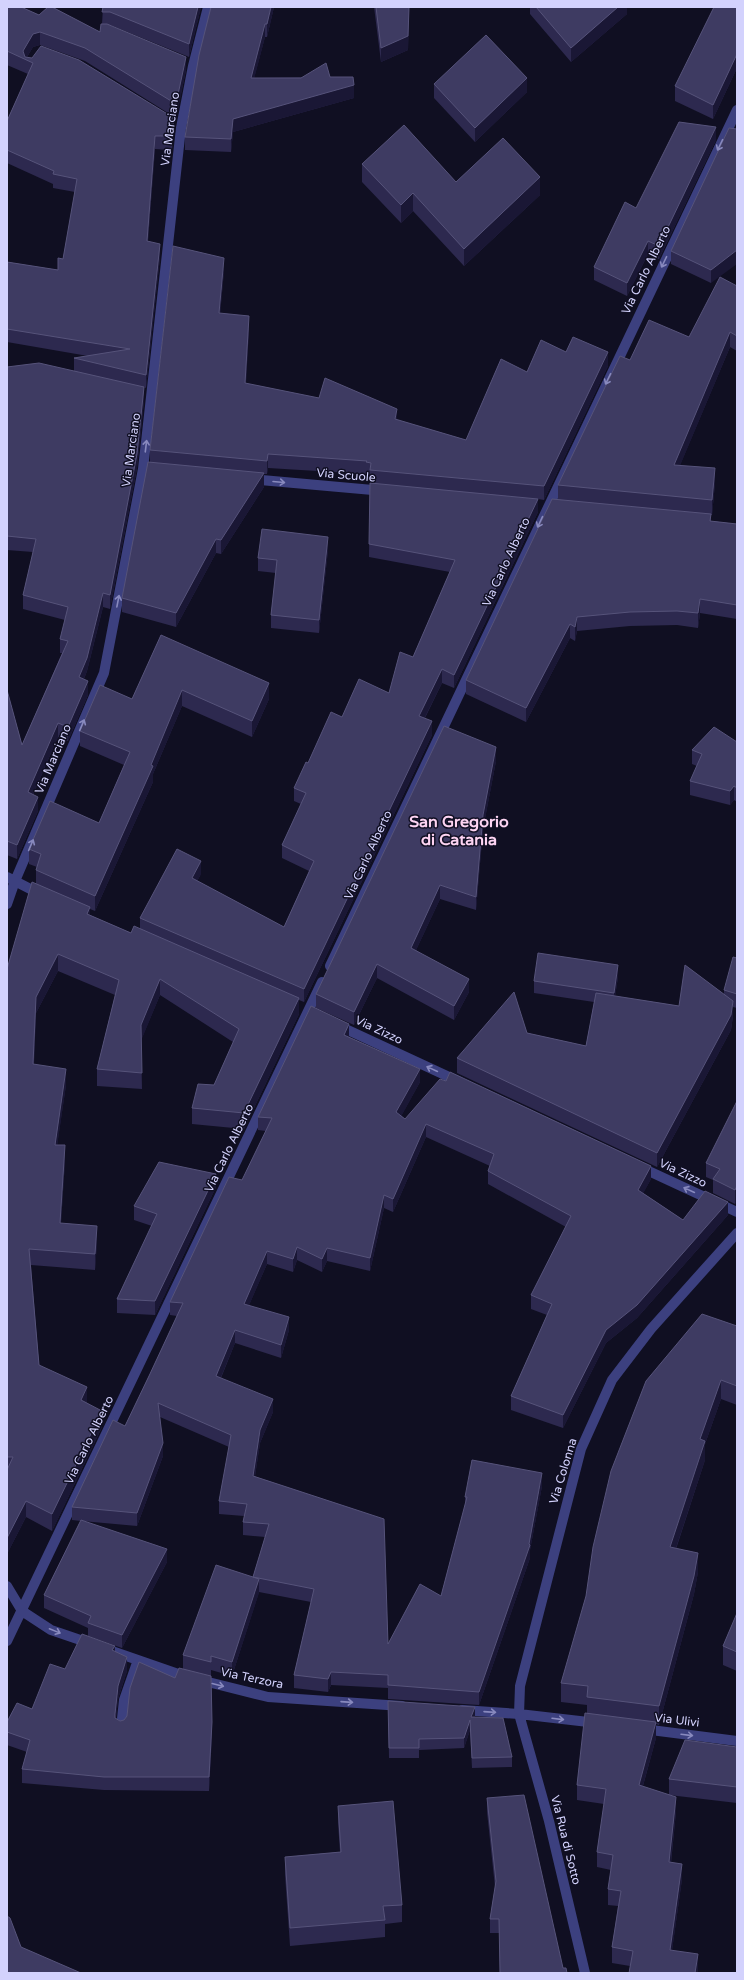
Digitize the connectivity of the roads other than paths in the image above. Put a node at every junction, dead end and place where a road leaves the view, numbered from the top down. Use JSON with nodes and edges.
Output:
{"nodes":[{"id":1,"x":208,"y":7,"type":"edge"},
{"id":2,"x":737,"y":110,"type":"edge"},
{"id":3,"x":238,"y":478,"type":"edge"},
{"id":4,"x":398,"y":493,"type":"edge"},
{"id":5,"x":543,"y":506,"type":"junction"},
{"id":6,"x":562,"y":508,"type":"edge"},
{"id":7,"x":11,"y":879,"type":"edge"},
{"id":8,"x":49,"y":898,"type":"edge"},
{"id":9,"x":7,"y":904,"type":"edge"},
{"id":10,"x":330,"y":1021,"type":"edge"},
{"id":11,"x":473,"y":1088,"type":"edge"},
{"id":12,"x":630,"y":1162,"type":"edge"},
{"id":13,"x":737,"y":1212,"type":"edge"},
{"id":14,"x":737,"y":1233,"type":"edge"},
{"id":15,"x":7,"y":1586,"type":"edge"},
{"id":16,"x":22,"y":1611,"type":"junction"},
{"id":17,"x":7,"y":1641,"type":"edge"},
{"id":18,"x":138,"y":1660,"type":"junction"},
{"id":19,"x":414,"y":1707,"type":"edge"},
{"id":20,"x":454,"y":1709,"type":"edge"},
{"id":21,"x":520,"y":1714,"type":"junction"},
{"id":22,"x":608,"y":1725,"type":"edge"},
{"id":23,"x":121,"y":1728,"type":"edge"},
{"id":24,"x":631,"y":1728,"type":"edge"},
{"id":25,"x":737,"y":1741,"type":"edge"},
{"id":26,"x":584,"y":1973,"type":"edge"}],
"edges":[{"from":7,"to":1,"type":"street","name":"Via Marciano","one_way":true},
{"from":2,"to":5,"type":"street","name":"Via Carlo Alberto","one_way":true},
{"from":3,"to":4,"type":"street","name":"Via Scuole","one_way":true},
{"from":5,"to":6,"type":"street"},
{"from":5,"to":16,"type":"street","name":"Via Carlo Alberto","one_way":true},
{"from":7,"to":8,"type":"street"},
{"from":7,"to":9,"type":"street","name":"Via Marciano"},
{"from":11,"to":10,"type":"street","name":"Via Zizzo","one_way":true},
{"from":13,"to":12,"type":"street","name":"Via Zizzo","one_way":true},
{"from":14,"to":21,"type":"street","name":"Via Colonna"},
{"from":15,"to":16,"type":"street","name":"Via Terzora"},
{"from":16,"to":17,"type":"street","name":"Via Carlo Alberto"},
{"from":16,"to":18,"type":"street","name":"Via Terzora","one_way":true},
{"from":18,"to":19,"type":"street","name":"Via Terzora","one_way":true},
{"from":18,"to":23,"type":"street"},
{"from":20,"to":21,"type":"street","one_way":true},
{"from":21,"to":22,"type":"street","one_way":true},
{"from":21,"to":26,"type":"street","name":"Via Rua di Sotto"},
{"from":24,"to":25,"type":"street","name":"Via Ulivi","one_way":true}]}
